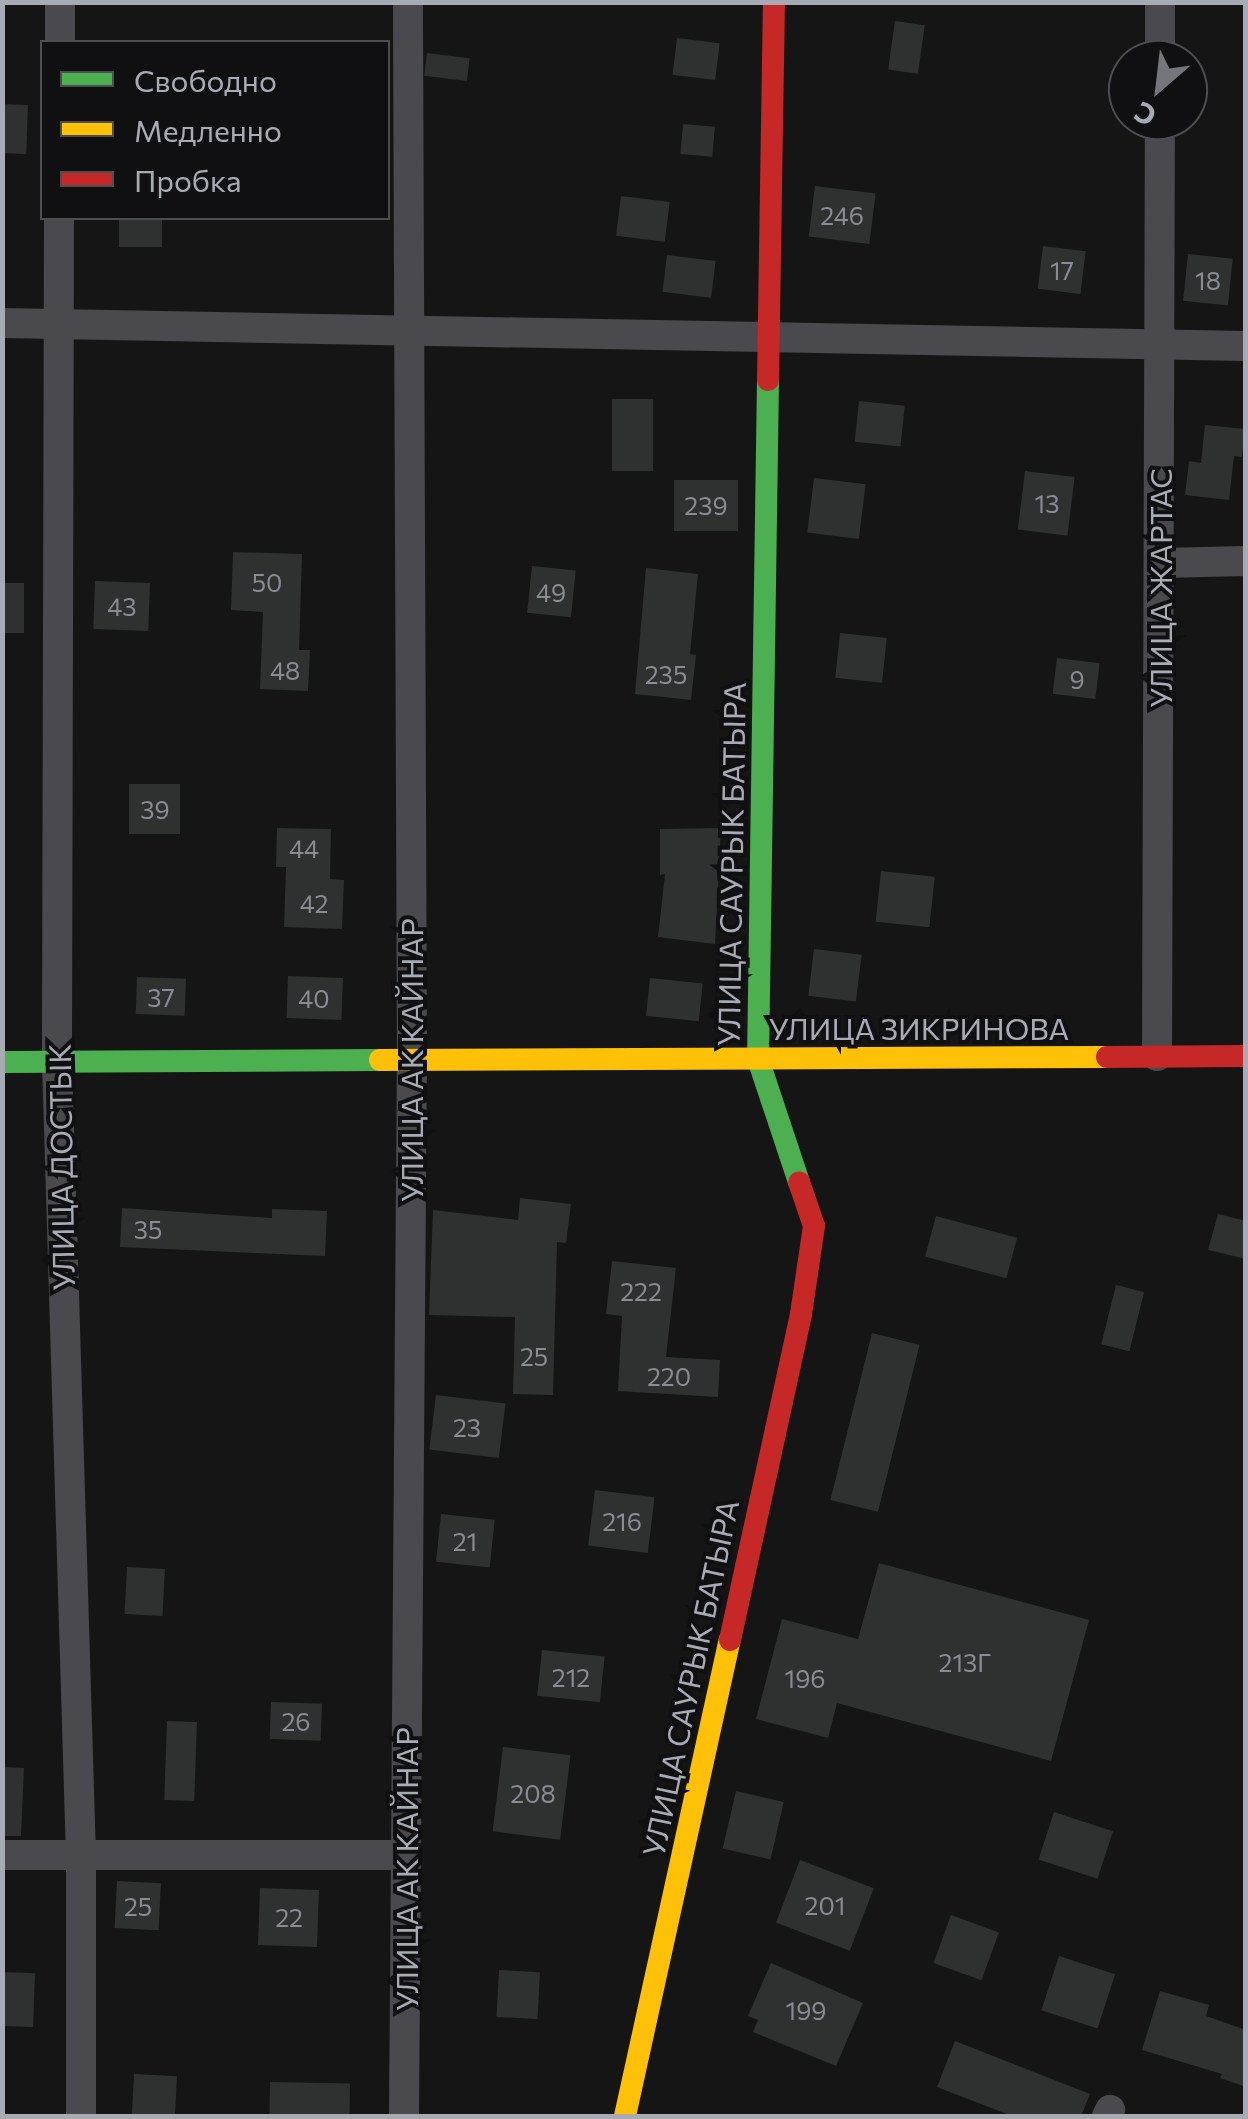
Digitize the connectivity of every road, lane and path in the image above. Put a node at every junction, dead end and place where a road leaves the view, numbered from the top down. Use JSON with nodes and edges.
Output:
{"nodes":[{"id":1,"x":60,"y":2,"type":"edge"},
{"id":2,"x":408,"y":2,"type":"edge"},
{"id":3,"x":774,"y":2,"type":"edge"},
{"id":4,"x":1160,"y":2,"type":"edge"},
{"id":5,"x":60,"y":40,"type":"edge"},
{"id":6,"x":1160,"y":40,"type":"edge"},
{"id":7,"x":1160,"y":140,"type":"edge"},
{"id":8,"x":59,"y":220,"type":"edge"},
{"id":9,"x":59,"y":322,"type":"junction"},
{"id":10,"x":2,"y":324,"type":"edge"},
{"id":11,"x":410,"y":334,"type":"junction"},
{"id":12,"x":769,"y":338,"type":"junction"},
{"id":13,"x":1160,"y":346,"type":"junction"},
{"id":14,"x":1246,"y":346,"type":"edge"},
{"id":15,"x":1246,"y":561,"type":"edge"},
{"id":16,"x":1161,"y":563,"type":"junction"},
{"id":17,"x":1157,"y":1056,"type":"junction"},
{"id":18,"x":1246,"y":1056,"type":"edge"},
{"id":19,"x":758,"y":1059,"type":"junction"},
{"id":20,"x":412,"y":1060,"type":"junction"},
{"id":21,"x":2,"y":1062,"type":"edge"},
{"id":22,"x":57,"y":1062,"type":"junction"},
{"id":23,"x":2,"y":1855,"type":"edge"},
{"id":24,"x":81,"y":1855,"type":"junction"},
{"id":25,"x":406,"y":1855,"type":"junction"},
{"id":26,"x":630,"y":2115,"type":"edge"},
{"id":27,"x":81,"y":2116,"type":"edge"},
{"id":28,"x":404,"y":2116,"type":"edge"}],
"edges":[{"from":1,"to":5,"type":"street"},
{"from":2,"to":11,"type":"street","name":"УЛИЦА АК КАЙНАР"},
{"from":3,"to":12,"type":"street","name":"УЛИЦА САУРЫК БАТЫРА"},
{"from":4,"to":6,"type":"street"},
{"from":7,"to":13,"type":"street","name":"УЛИЦА ЖАРТАС"},
{"from":8,"to":9,"type":"street","name":"УЛИЦА ДОСТЫК"},
{"from":9,"to":10,"type":"street"},
{"from":9,"to":11,"type":"street"},
{"from":9,"to":22,"type":"street","name":"УЛИЦА ДОСТЫК"},
{"from":11,"to":12,"type":"street"},
{"from":11,"to":20,"type":"street","name":"УЛИЦА АК КАЙНАР"},
{"from":12,"to":13,"type":"street"},
{"from":12,"to":19,"type":"street","name":"УЛИЦА САУРЫК БАТЫРА"},
{"from":13,"to":14,"type":"street"},
{"from":13,"to":16,"type":"street","name":"УЛИЦА ЖАРТАС"},
{"from":15,"to":16,"type":"street"},
{"from":16,"to":17,"type":"street","name":"УЛИЦА ЖАРТАС"},
{"from":17,"to":18,"type":"street","name":"УЛИЦА ЗИКРИНОВА"},
{"from":17,"to":19,"type":"street","name":"УЛИЦА ЗИКРИНОВА"},
{"from":19,"to":20,"type":"street","name":"УЛИЦА ЗИКРИНОВА"},
{"from":19,"to":26,"type":"street","name":"УЛИЦА САУРЫК БАТЫРА"},
{"from":20,"to":22,"type":"street","name":"УЛИЦА ЗИКРИНОВА"},
{"from":20,"to":25,"type":"street","name":"УЛИЦА АК КАЙНАР"},
{"from":21,"to":22,"type":"street","name":"УЛИЦА ЗИКРИНОВА"},
{"from":22,"to":24,"type":"street","name":"УЛИЦА ДОСТЫК"},
{"from":23,"to":24,"type":"street"},
{"from":24,"to":25,"type":"street"},
{"from":24,"to":27,"type":"street","name":"УЛИЦА ДОСТЫК"},
{"from":25,"to":28,"type":"street","name":"УЛИЦА АК КАЙНАР"}]}
